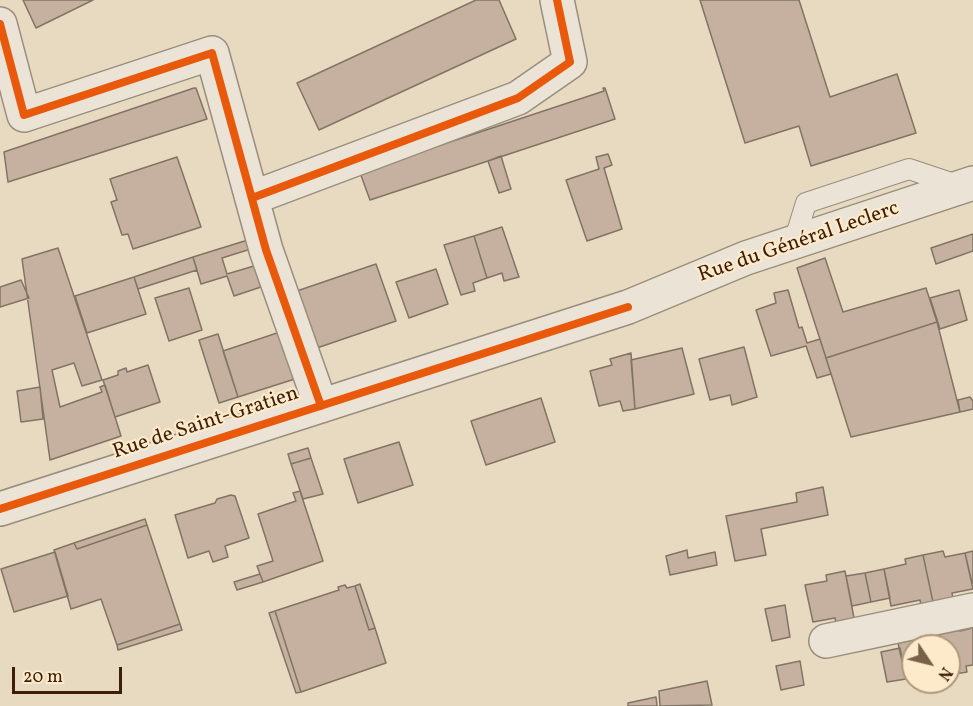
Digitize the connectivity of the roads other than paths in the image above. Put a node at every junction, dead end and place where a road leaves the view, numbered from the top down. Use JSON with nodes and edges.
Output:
{"nodes":[{"id":1,"x":557,"y":0,"type":"edge"},
{"id":2,"x":0,"y":24,"type":"edge"},
{"id":3,"x":968,"y":185,"type":"edge"},
{"id":4,"x":252,"y":198,"type":"junction"},
{"id":5,"x":628,"y":307,"type":"joint"},
{"id":6,"x":321,"y":406,"type":"junction"},
{"id":7,"x":0,"y":508,"type":"edge"},
{"id":8,"x":973,"y":610,"type":"edge"},
{"id":9,"x":826,"y":641,"type":"dead end"}],
"edges":[{"from":1,"to":4,"type":"street"},
{"from":2,"to":4,"type":"street"},
{"from":3,"to":5,"type":"street","name":"Rue du Général Leclerc"},
{"from":4,"to":6,"type":"street"},
{"from":5,"to":6,"type":"street","name":"Rue de Saint-Gratien"},
{"from":6,"to":7,"type":"street","name":"Rue de Saint-Gratien"},
{"from":8,"to":9,"type":"street"}]}
